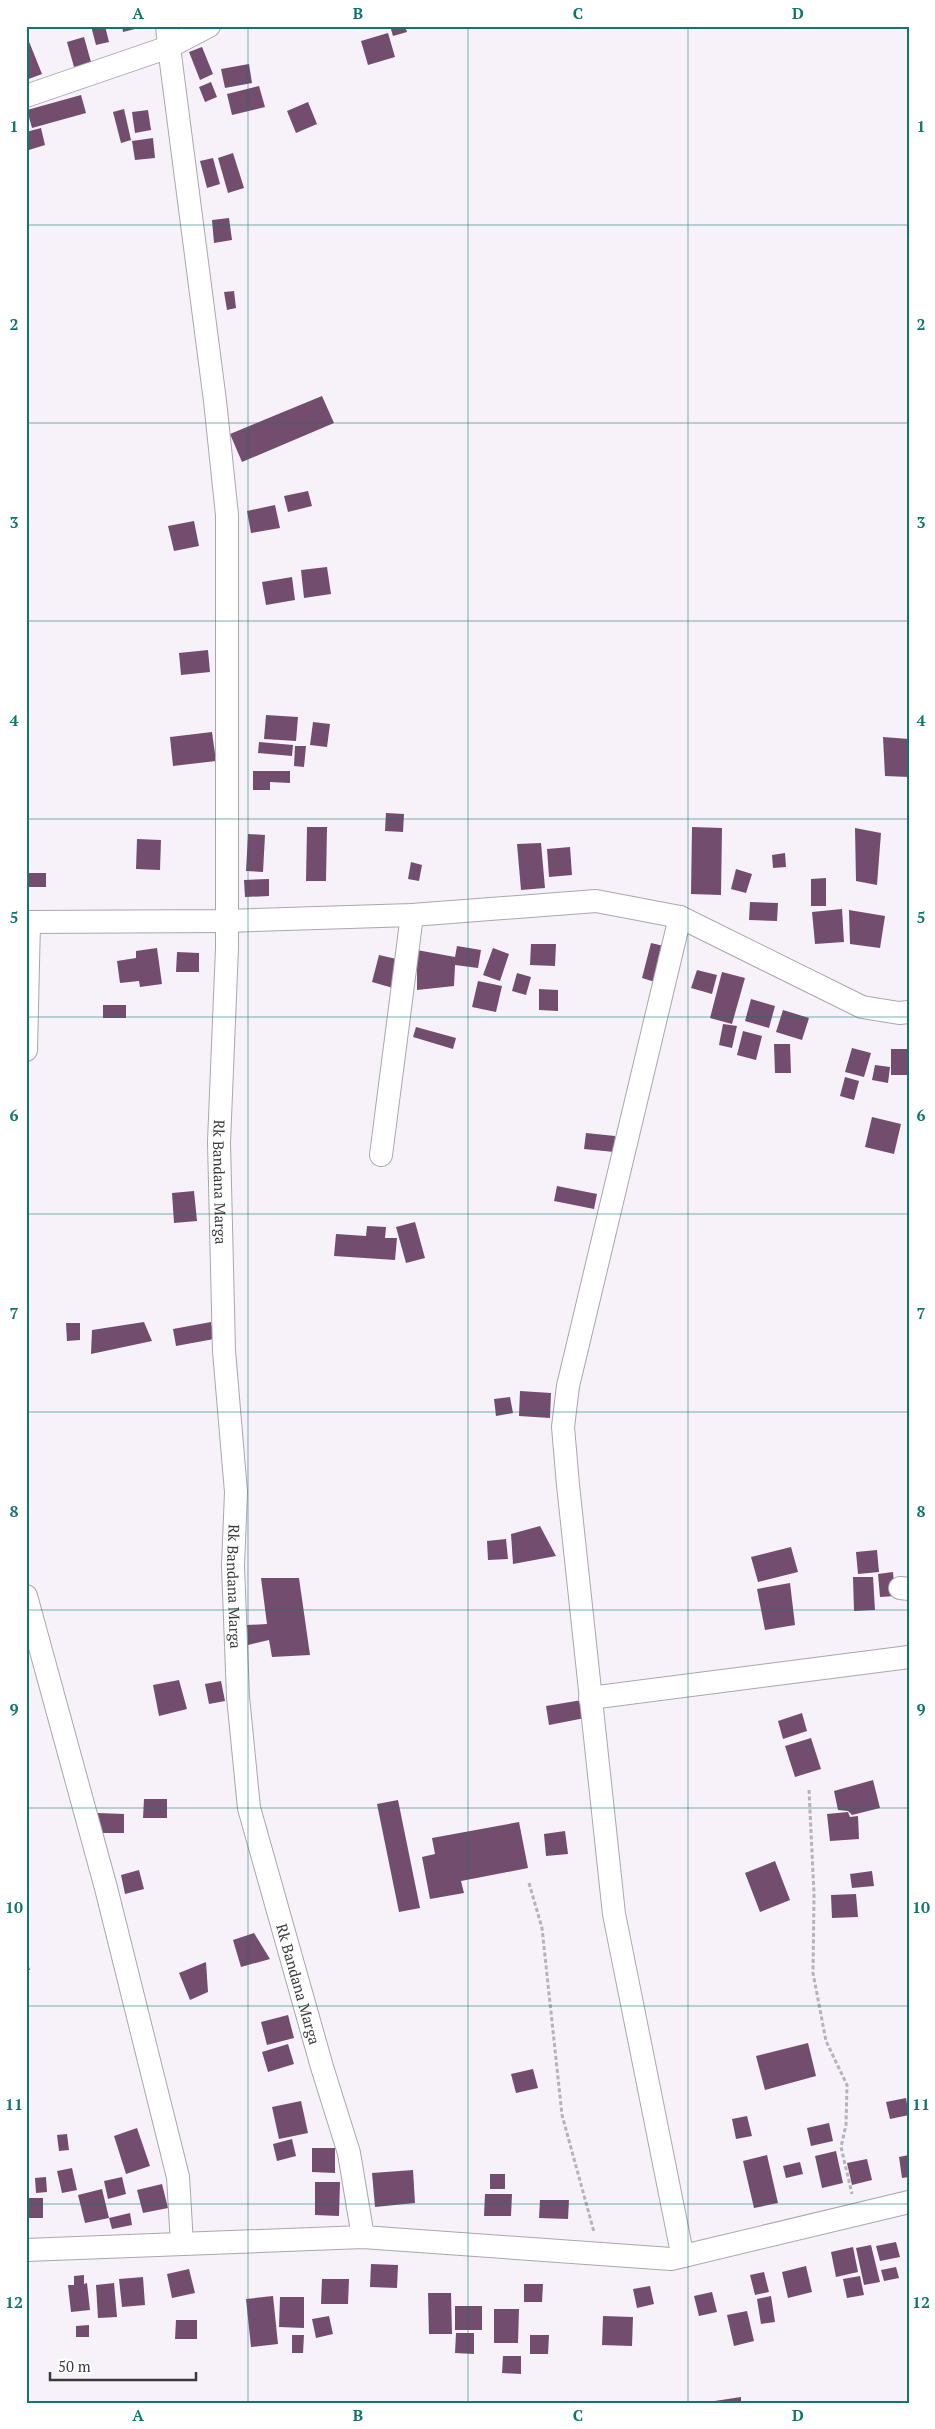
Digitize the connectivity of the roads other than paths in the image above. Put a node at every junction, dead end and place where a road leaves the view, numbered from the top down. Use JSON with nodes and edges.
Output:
{"nodes":[{"id":1,"x":208,"y":26,"type":"edge"},
{"id":2,"x":168,"y":37,"type":"edge"},
{"id":3,"x":26,"y":96,"type":"edge"},
{"id":4,"x":412,"y":915,"type":"junction"},
{"id":5,"x":680,"y":917,"type":"junction"},
{"id":6,"x":226,"y":921,"type":"junction"},
{"id":7,"x":27,"y":922,"type":"edge"},
{"id":8,"x":909,"y":1012,"type":"edge"},
{"id":9,"x":26,"y":1050,"type":"edge"},
{"id":10,"x":381,"y":1155,"type":"dead end"},
{"id":11,"x":26,"y":1596,"type":"edge"},
{"id":12,"x":909,"y":1657,"type":"edge"},
{"id":13,"x":590,"y":1698,"type":"junction"},
{"id":14,"x":909,"y":2202,"type":"edge"},
{"id":15,"x":363,"y":2237,"type":"junction"},
{"id":16,"x":182,"y":2244,"type":"junction"},
{"id":17,"x":26,"y":2250,"type":"edge"},
{"id":18,"x":684,"y":2256,"type":"junction"}],
"edges":[{"from":1,"to":2,"type":"street"},
{"from":2,"to":3,"type":"street"},
{"from":2,"to":6,"type":"street","name":"Rk Bandana Marga"},
{"from":4,"to":5,"type":"street"},
{"from":4,"to":6,"type":"street"},
{"from":4,"to":10,"type":"street"},
{"from":5,"to":8,"type":"street"},
{"from":5,"to":13,"type":"street"},
{"from":6,"to":7,"type":"street"},
{"from":6,"to":15,"type":"street","name":"Rk Bandana Marga"},
{"from":7,"to":9,"type":"street"},
{"from":11,"to":16,"type":"street"},
{"from":12,"to":13,"type":"street"},
{"from":13,"to":18,"type":"street"},
{"from":14,"to":18,"type":"street"},
{"from":15,"to":16,"type":"street"},
{"from":15,"to":18,"type":"street"},
{"from":16,"to":17,"type":"street"}]}
